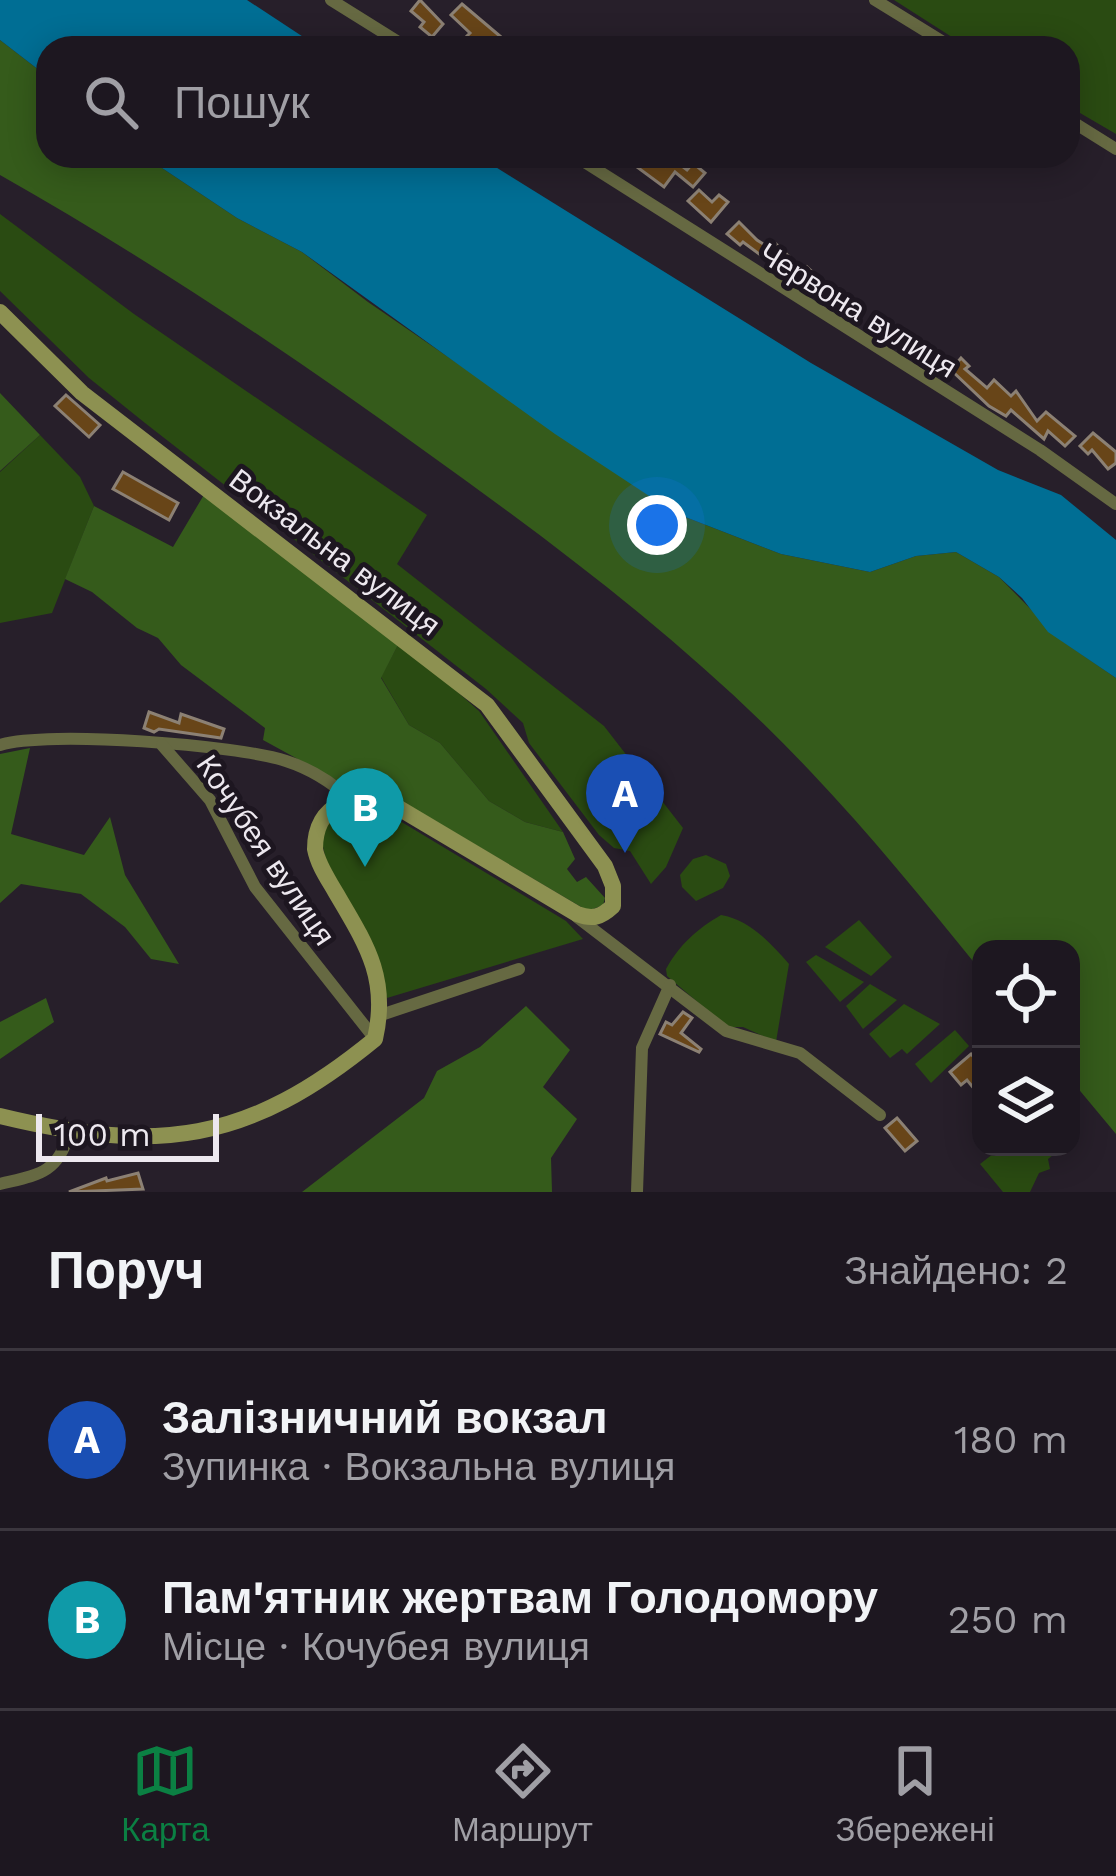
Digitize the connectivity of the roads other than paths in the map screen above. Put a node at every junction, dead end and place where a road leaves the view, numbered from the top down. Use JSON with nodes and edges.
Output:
{"nodes":[{"id":1,"x":331,"y":0,"type":"edge"},
{"id":2,"x":875,"y":0,"type":"edge"},
{"id":3,"x":389,"y":36,"type":"edge"},
{"id":4,"x":934,"y":36,"type":"edge"},
{"id":5,"x":1080,"y":126,"type":"edge"},
{"id":6,"x":1116,"y":149,"type":"edge"},
{"id":7,"x":594,"y":168,"type":"edge"},
{"id":8,"x":0,"y":312,"type":"edge"},
{"id":9,"x":1116,"y":504,"type":"edge"},
{"id":10,"x":0,"y":745,"type":"edge"},
{"id":11,"x":162,"y":745,"type":"junction"},
{"id":12,"x":349,"y":799,"type":"junction"},
{"id":13,"x":562,"y":905,"type":"junction"},
{"id":14,"x":519,"y":969,"type":"dead end"},
{"id":15,"x":670,"y":985,"type":"junction"},
{"id":16,"x":380,"y":1015,"type":"junction"},
{"id":17,"x":375,"y":1039,"type":"junction"},
{"id":18,"x":880,"y":1115,"type":"dead end"},
{"id":19,"x":0,"y":1117,"type":"edge"},
{"id":20,"x":69,"y":1133,"type":"junction"},
{"id":21,"x":0,"y":1184,"type":"edge"},
{"id":22,"x":637,"y":1192,"type":"edge"}],
"edges":[{"from":1,"to":3,"type":"street"},
{"from":2,"to":4,"type":"street"},
{"from":5,"to":6,"type":"street"},
{"from":7,"to":9,"type":"street","name":"Червона вулиця"},
{"from":8,"to":13,"type":"main road","name":"Вокзальна вулиця"},
{"from":10,"to":11,"type":"street","name":"Кочубея вулиця"},
{"from":11,"to":12,"type":"street","name":"Кочубея вулиця"},
{"from":11,"to":17,"type":"street","name":"Кочубея вулиця"},
{"from":12,"to":13,"type":"main road"},
{"from":12,"to":16,"type":"main road"},
{"from":13,"to":15,"type":"street"},
{"from":14,"to":16,"type":"street"},
{"from":15,"to":18,"type":"street"},
{"from":15,"to":22,"type":"street"},
{"from":16,"to":17,"type":"main road"},
{"from":17,"to":20,"type":"main road"},
{"from":19,"to":20,"type":"main road"},
{"from":20,"to":21,"type":"street"}]}
